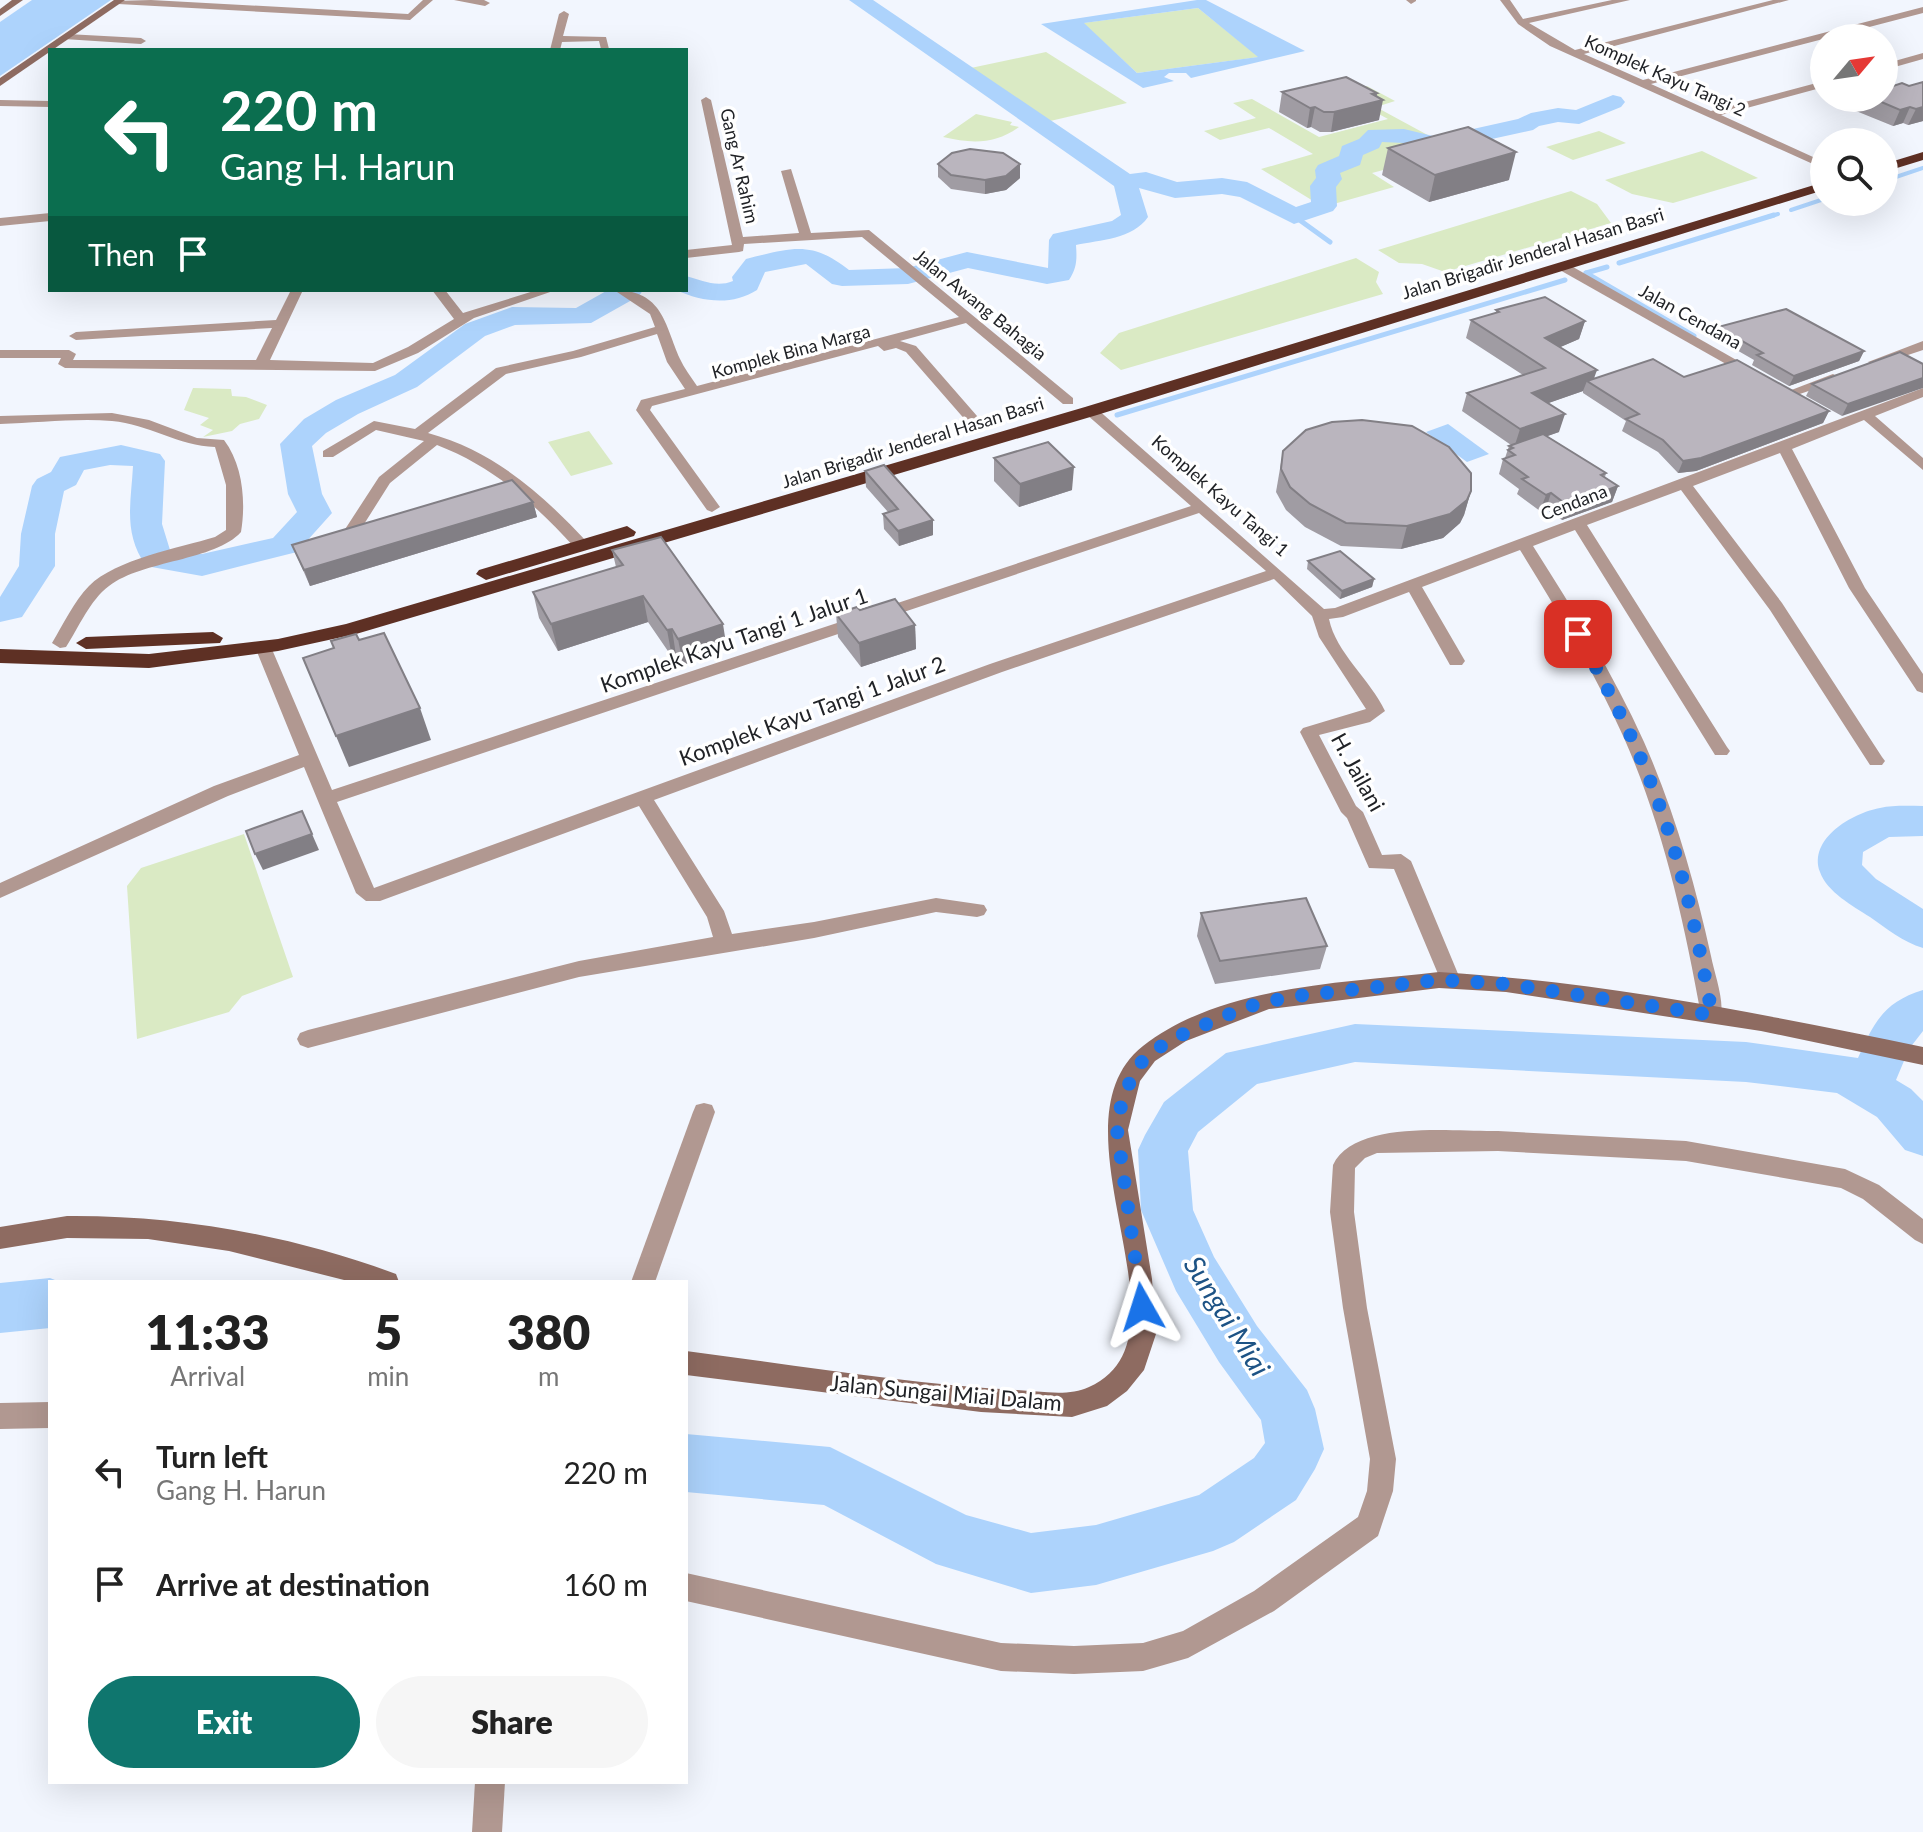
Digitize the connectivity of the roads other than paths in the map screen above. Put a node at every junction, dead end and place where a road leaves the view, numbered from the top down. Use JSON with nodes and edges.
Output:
{"nodes":[{"id":1,"x":18,"y":0,"type":"edge"},
{"id":2,"x":428,"y":0,"type":"edge"},
{"id":3,"x":459,"y":0,"type":"edge"},
{"id":4,"x":1505,"y":0,"type":"edge"},
{"id":5,"x":1625,"y":0,"type":"edge"},
{"id":6,"x":1784,"y":0,"type":"edge"},
{"id":7,"x":119,"y":1,"type":"edge"},
{"id":8,"x":485,"y":3,"type":"dead end"},
{"id":9,"x":1603,"y":3,"type":"edge"},
{"id":10,"x":1910,"y":5,"type":"dead end"},
{"id":11,"x":1923,"y":10,"type":"edge"},
{"id":12,"x":0,"y":13,"type":"edge"},
{"id":13,"x":564,"y":14,"type":"dead end"},
{"id":14,"x":1521,"y":22,"type":"junction"},
{"id":15,"x":67,"y":37,"type":"junction"},
{"id":16,"x":141,"y":41,"type":"dead end"},
{"id":17,"x":555,"y":45,"type":"edge"},
{"id":18,"x":605,"y":47,"type":"dead end"},
{"id":19,"x":51,"y":48,"type":"edge"},
{"id":20,"x":48,"y":50,"type":"edge"},
{"id":21,"x":1575,"y":53,"type":"junction"},
{"id":22,"x":1923,"y":56,"type":"edge"},
{"id":23,"x":1898,"y":63,"type":"edge"},
{"id":24,"x":0,"y":83,"type":"edge"},
{"id":25,"x":1644,"y":83,"type":"junction"},
{"id":26,"x":1810,"y":88,"type":"edge"},
{"id":27,"x":706,"y":100,"type":"dead end"},
{"id":28,"x":0,"y":103,"type":"edge"},
{"id":29,"x":48,"y":104,"type":"edge"},
{"id":30,"x":1713,"y":114,"type":"junction"},
{"id":31,"x":1923,"y":142,"type":"edge"},
{"id":32,"x":1898,"y":150,"type":"edge"},
{"id":33,"x":1923,"y":156,"type":"edge"},
{"id":34,"x":1810,"y":159,"type":"edge"},
{"id":35,"x":1898,"y":164,"type":"edge"},
{"id":36,"x":787,"y":171,"type":"dead end"},
{"id":37,"x":1810,"y":176,"type":"edge"},
{"id":38,"x":1810,"y":190,"type":"edge"},
{"id":39,"x":48,"y":217,"type":"edge"},
{"id":40,"x":0,"y":222,"type":"edge"},
{"id":41,"x":806,"y":235,"type":"junction"},
{"id":42,"x":737,"y":241,"type":"junction"},
{"id":43,"x":688,"y":254,"type":"edge"},
{"id":44,"x":1562,"y":266,"type":"junction"},
{"id":45,"x":296,"y":292,"type":"edge"},
{"id":46,"x":440,"y":292,"type":"edge"},
{"id":47,"x":543,"y":292,"type":"edge"},
{"id":48,"x":624,"y":292,"type":"edge"},
{"id":49,"x":971,"y":318,"type":"junction"},
{"id":50,"x":462,"y":321,"type":"junction"},
{"id":51,"x":283,"y":323,"type":"junction"},
{"id":52,"x":664,"y":328,"type":"junction"},
{"id":53,"x":76,"y":336,"type":"dead end"},
{"id":54,"x":1923,"y":345,"type":"edge"},
{"id":55,"x":0,"y":354,"type":"edge"},
{"id":56,"x":261,"y":364,"type":"junction"},
{"id":57,"x":1863,"y":367,"type":"edge"},
{"id":58,"x":1848,"y":372,"type":"edge"},
{"id":59,"x":692,"y":389,"type":"junction"},
{"id":60,"x":1923,"y":392,"type":"edge"},
{"id":61,"x":1068,"y":401,"type":"junction"},
{"id":62,"x":671,"y":402,"type":"dead end"},
{"id":63,"x":1091,"y":411,"type":"junction"},
{"id":64,"x":1865,"y":414,"type":"junction"},
{"id":65,"x":0,"y":420,"type":"edge"},
{"id":66,"x":979,"y":427,"type":"junction"},
{"id":67,"x":416,"y":435,"type":"junction"},
{"id":68,"x":434,"y":440,"type":"junction"},
{"id":69,"x":1784,"y":447,"type":"junction"},
{"id":70,"x":328,"y":454,"type":"dead end"},
{"id":71,"x":1923,"y":466,"type":"edge"},
{"id":72,"x":848,"y":475,"type":"junction"},
{"id":73,"x":1683,"y":483,"type":"junction"},
{"id":74,"x":712,"y":507,"type":"junction"},
{"id":75,"x":1202,"y":507,"type":"junction"},
{"id":76,"x":1578,"y":523,"type":"junction"},
{"id":77,"x":348,"y":537,"type":"edge"},
{"id":78,"x":1524,"y":544,"type":"junction"},
{"id":79,"x":581,"y":545,"type":"junction"},
{"id":80,"x":1277,"y":573,"type":"junction"},
{"id":81,"x":1413,"y":585,"type":"junction"},
{"id":82,"x":420,"y":602,"type":"junction"},
{"id":83,"x":1320,"y":614,"type":"junction"},
{"id":84,"x":0,"y":640,"type":"edge"},
{"id":85,"x":60,"y":643,"type":"junction"},
{"id":86,"x":263,"y":647,"type":"junction"},
{"id":87,"x":0,"y":656,"type":"edge"},
{"id":88,"x":1456,"y":661,"type":"dead end"},
{"id":89,"x":1923,"y":687,"type":"edge"},
{"id":90,"x":1721,"y":751,"type":"dead end"},
{"id":91,"x":309,"y":758,"type":"junction"},
{"id":92,"x":1876,"y":761,"type":"dead end"},
{"id":93,"x":326,"y":799,"type":"junction"},
{"id":94,"x":644,"y":799,"type":"junction"},
{"id":95,"x":0,"y":891,"type":"edge"},
{"id":96,"x":977,"y":910,"type":"dead end"},
{"id":97,"x":725,"y":943,"type":"junction"},
{"id":98,"x":1451,"y":981,"type":"junction"},
{"id":99,"x":1712,"y":1015,"type":"junction"},
{"id":100,"x":308,"y":1039,"type":"dead end"},
{"id":101,"x":1915,"y":1055,"type":"edge"},
{"id":102,"x":704,"y":1112,"type":"dead end"},
{"id":103,"x":1923,"y":1233,"type":"edge"},
{"id":104,"x":0,"y":1238,"type":"edge"},
{"id":105,"x":380,"y":1280,"type":"edge"},
{"id":106,"x":644,"y":1280,"type":"edge"},
{"id":107,"x":688,"y":1363,"type":"edge"},
{"id":108,"x":48,"y":1415,"type":"edge"},
{"id":109,"x":0,"y":1416,"type":"edge"},
{"id":110,"x":688,"y":1587,"type":"edge"},
{"id":111,"x":490,"y":1784,"type":"edge"},
{"id":112,"x":487,"y":1832,"type":"edge"}],
"edges":[{"from":1,"to":12,"type":"street"},
{"from":2,"to":7,"type":"street"},
{"from":3,"to":8,"type":"street"},
{"from":4,"to":14,"type":"street","name":"Komplek Kayu Tangi 2"},
{"from":5,"to":9,"type":"street"},
{"from":6,"to":21,"type":"street"},
{"from":7,"to":15,"type":"street"},
{"from":9,"to":14,"type":"street"},
{"from":10,"to":11,"type":"street"},
{"from":11,"to":25,"type":"street"},
{"from":13,"to":17,"type":"street"},
{"from":14,"to":21,"type":"street","name":"Komplek Kayu Tangi 2"},
{"from":15,"to":16,"type":"street"},
{"from":15,"to":19,"type":"street"},
{"from":17,"to":18,"type":"street"},
{"from":20,"to":24,"type":"street"},
{"from":21,"to":25,"type":"street","name":"Komplek Kayu Tangi 2"},
{"from":22,"to":23,"type":"street"},
{"from":25,"to":30,"type":"street","name":"Komplek Kayu Tangi 2"},
{"from":26,"to":30,"type":"street"},
{"from":27,"to":42,"type":"street","name":"Gang Ar Rahim"},
{"from":28,"to":29,"type":"street"},
{"from":30,"to":34,"type":"street","name":"Komplek Kayu Tangi 2"},
{"from":31,"to":32,"type":"highway"},
{"from":33,"to":35,"type":"highway"},
{"from":36,"to":41,"type":"street"},
{"from":37,"to":61,"type":"highway","name":"Jalan Brigadir Jenderal Hasan Basri"},
{"from":38,"to":44,"type":"highway","name":"Jalan Brigadir Jenderal Hasan Basri"},
{"from":39,"to":40,"type":"street"},
{"from":41,"to":42,"type":"street"},
{"from":41,"to":49,"type":"street","name":"Jalan Awang Bahagia"},
{"from":42,"to":43,"type":"street"},
{"from":44,"to":58,"type":"street","name":"Jalan Cendana"},
{"from":44,"to":63,"type":"highway","name":"Jalan Brigadir Jenderal Hasan Basri"},
{"from":45,"to":51,"type":"street"},
{"from":46,"to":50,"type":"street"},
{"from":47,"to":50,"type":"street"},
{"from":48,"to":52,"type":"street"},
{"from":49,"to":59,"type":"street"},
{"from":49,"to":61,"type":"street","name":"Jalan Awang Bahagia"},
{"from":50,"to":56,"type":"street"},
{"from":51,"to":53,"type":"street"},
{"from":51,"to":56,"type":"street"},
{"from":52,"to":59,"type":"street"},
{"from":52,"to":67,"type":"street"},
{"from":54,"to":57,"type":"street"},
{"from":55,"to":56,"type":"street"},
{"from":59,"to":74,"type":"street"},
{"from":60,"to":64,"type":"street","name":"Cendana"},
{"from":61,"to":66,"type":"highway","name":"Jalan Brigadir Jenderal Hasan Basri"},
{"from":62,"to":66,"type":"street","name":"Komplek Bina Marga"},
{"from":63,"to":72,"type":"highway","name":"Jalan Brigadir Jenderal Hasan Basri"},
{"from":63,"to":75,"type":"street","name":"Komplek Kayu Tangi 1"},
{"from":64,"to":69,"type":"street","name":"Cendana"},
{"from":64,"to":71,"type":"street"},
{"from":65,"to":85,"type":"street"},
{"from":66,"to":72,"type":"highway","name":"Jalan Brigadir Jenderal Hasan Basri"},
{"from":67,"to":68,"type":"street"},
{"from":67,"to":70,"type":"street"},
{"from":68,"to":77,"type":"street"},
{"from":68,"to":79,"type":"street"},
{"from":69,"to":73,"type":"street","name":"Cendana"},
{"from":69,"to":89,"type":"street"},
{"from":72,"to":74,"type":"highway","name":"Jalan Brigadir Jenderal Hasan Basri"},
{"from":72,"to":82,"type":"highway","name":"Jalan Brigadir Jenderal Hasan Basri"},
{"from":73,"to":76,"type":"street","name":"Cendana"},
{"from":73,"to":92,"type":"street"},
{"from":74,"to":79,"type":"highway","name":"Jalan Brigadir Jenderal Hasan Basri"},
{"from":75,"to":80,"type":"street","name":"Komplek Kayu Tangi 1"},
{"from":75,"to":93,"type":"street","name":"Komplek Kayu Tangi 1 Jalur 1"},
{"from":76,"to":78,"type":"street","name":"Cendana"},
{"from":76,"to":90,"type":"street"},
{"from":78,"to":81,"type":"street","name":"Cendana"},
{"from":78,"to":99,"type":"street"},
{"from":79,"to":82,"type":"highway","name":"Jalan Brigadir Jenderal Hasan Basri"},
{"from":80,"to":83,"type":"street","name":"Komplek Kayu Tangi 1"},
{"from":80,"to":94,"type":"street","name":"Komplek Kayu Tangi 1 Jalur 2"},
{"from":81,"to":83,"type":"street","name":"Cendana"},
{"from":81,"to":88,"type":"street"},
{"from":82,"to":85,"type":"highway","name":"Jalan Brigadir Jenderal Hasan Basri"},
{"from":82,"to":86,"type":"highway","name":"Jalan Brigadir Jenderal Hasan Basri"},
{"from":83,"to":98,"type":"street","name":"H. Jailani"},
{"from":84,"to":85,"type":"highway","name":"Jalan Brigadir Jenderal Hasan Basri"},
{"from":86,"to":87,"type":"highway","name":"Jalan Brigadir Jenderal Hasan Basri"},
{"from":86,"to":91,"type":"street"},
{"from":91,"to":93,"type":"street"},
{"from":91,"to":95,"type":"street"},
{"from":93,"to":94,"type":"street","name":"Komplek Kayu Tangi 1 Jalur 2"},
{"from":94,"to":97,"type":"street"},
{"from":96,"to":97,"type":"street"},
{"from":97,"to":100,"type":"street"},
{"from":98,"to":99,"type":"street","name":"Jalan Sungai Miai Dalam"},
{"from":98,"to":107,"type":"street","name":"Jalan Sungai Miai Dalam"},
{"from":99,"to":101,"type":"street","name":"Jalan Sungai Miai Dalam"},
{"from":102,"to":106,"type":"street"},
{"from":103,"to":110,"type":"street"},
{"from":104,"to":105,"type":"street"},
{"from":108,"to":109,"type":"street"},
{"from":111,"to":112,"type":"street"}]}
